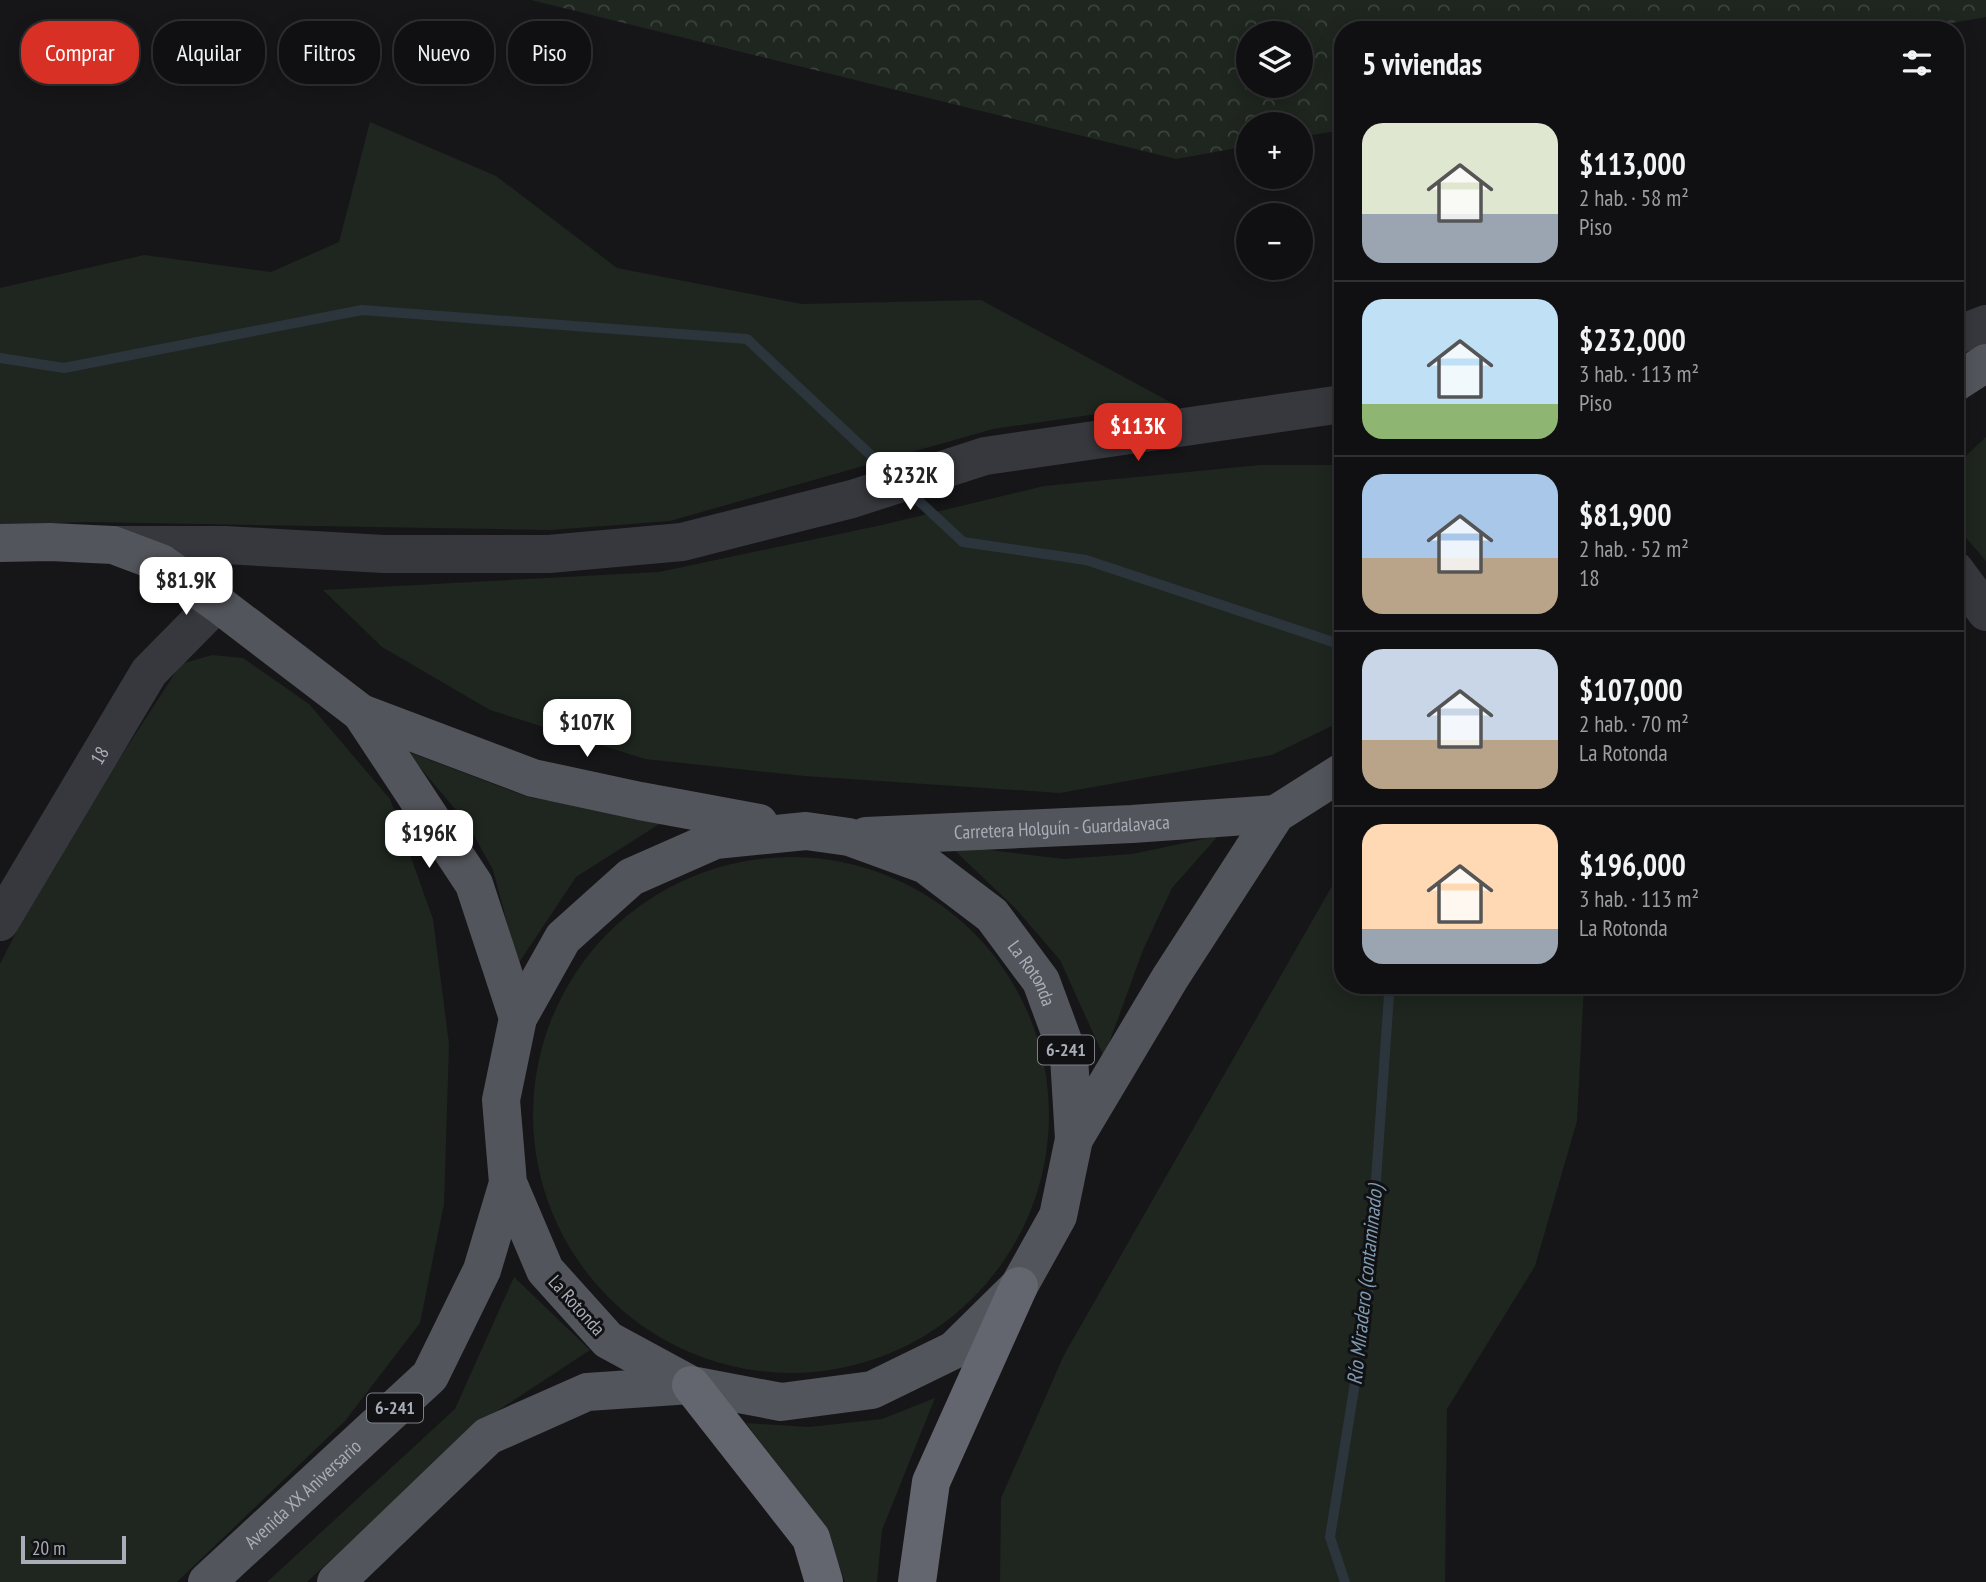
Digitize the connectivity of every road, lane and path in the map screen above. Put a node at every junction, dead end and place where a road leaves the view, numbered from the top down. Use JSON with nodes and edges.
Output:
{"nodes":[{"id":1,"x":1986,"y":324,"type":"edge"},
{"id":2,"x":1964,"y":333,"type":"edge"},
{"id":3,"x":1986,"y":363,"type":"edge"},
{"id":4,"x":1964,"y":377,"type":"edge"},
{"id":5,"x":1334,"y":405,"type":"edge"},
{"id":6,"x":0,"y":543,"type":"edge"},
{"id":7,"x":113,"y":545,"type":"junction"},
{"id":8,"x":1964,"y":582,"type":"edge"},
{"id":9,"x":217,"y":603,"type":"junction"},
{"id":10,"x":1986,"y":612,"type":"edge"},
{"id":11,"x":361,"y":713,"type":"junction"},
{"id":12,"x":1334,"y":777,"type":"edge"},
{"id":13,"x":1276,"y":814,"type":"junction"},
{"id":14,"x":806,"y":831,"type":"junction"},
{"id":15,"x":849,"y":837,"type":"junction"},
{"id":16,"x":0,"y":922,"type":"edge"},
{"id":17,"x":518,"y":1018,"type":"junction"},
{"id":18,"x":1074,"y":1139,"type":"junction"},
{"id":19,"x":508,"y":1183,"type":"junction"},
{"id":20,"x":1019,"y":1286,"type":"junction"},
{"id":21,"x":691,"y":1385,"type":"junction"},
{"id":22,"x":207,"y":1582,"type":"edge"},
{"id":23,"x":335,"y":1582,"type":"edge"},
{"id":24,"x":824,"y":1582,"type":"edge"},
{"id":25,"x":917,"y":1582,"type":"edge"}],
"edges":[{"from":1,"to":2,"type":"street"},
{"from":3,"to":4,"type":"main road"},
{"from":5,"to":7,"type":"street"},
{"from":6,"to":7,"type":"main road"},
{"from":7,"to":9,"type":"main road"},
{"from":8,"to":10,"type":"street"},
{"from":9,"to":11,"type":"main road"},
{"from":9,"to":16,"type":"street","name":"18"},
{"from":11,"to":14,"type":"main road"},
{"from":11,"to":17,"type":"main road"},
{"from":12,"to":13,"type":"main road","name":"Carretera Holguín - Guardalavaca","number":"6-241"},
{"from":13,"to":15,"type":"main road","name":"Carretera Holguín - Guardalavaca","number":"6-241"},
{"from":13,"to":18,"type":"main road","name":"Carretera Holguín - Guardalavaca","number":"6-241"},
{"from":14,"to":15,"type":"main road","name":"La Rotonda","number":"6-241"},
{"from":14,"to":17,"type":"main road","name":"La Rotonda","number":"6-241"},
{"from":15,"to":18,"type":"main road","name":"La Rotonda","number":"6-241"},
{"from":17,"to":19,"type":"main road","name":"La Rotonda","number":"6-241"},
{"from":18,"to":20,"type":"main road","name":"La Rotonda","number":"6-241"},
{"from":19,"to":21,"type":"main road","name":"La Rotonda","number":"6-241"},
{"from":19,"to":22,"type":"main road","name":"Avenida XX Aniversario","number":"6-241"},
{"from":20,"to":21,"type":"main road","name":"La Rotonda","number":"6-241"},
{"from":20,"to":25,"type":"highway"},
{"from":21,"to":23,"type":"main road","number":"6-241"},
{"from":21,"to":24,"type":"highway"}]}
